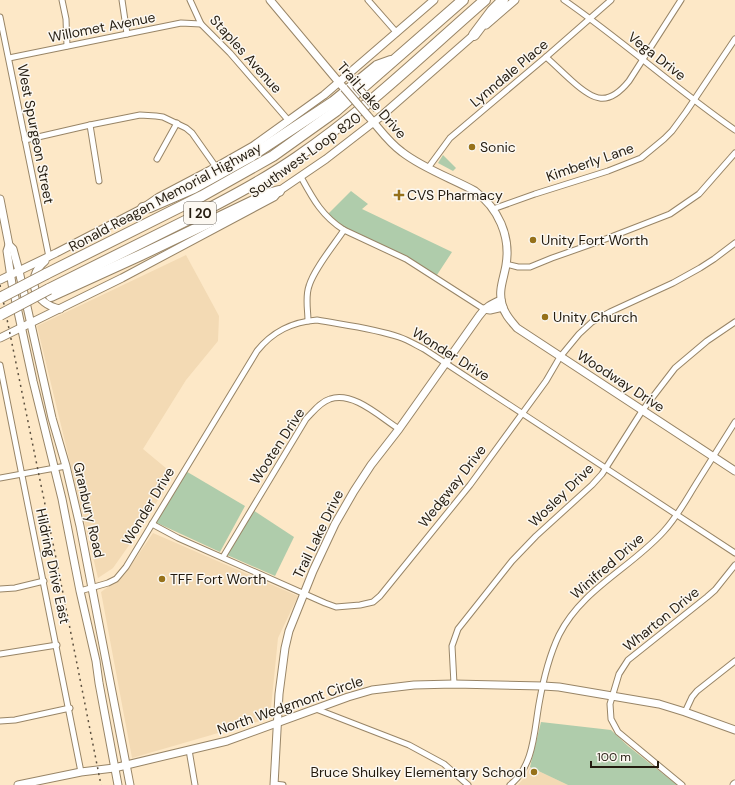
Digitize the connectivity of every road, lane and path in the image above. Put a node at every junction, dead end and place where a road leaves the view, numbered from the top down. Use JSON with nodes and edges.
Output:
{"nodes":[{"id":1,"x":62,"y":0,"type":"edge"},
{"id":2,"x":122,"y":0,"type":"edge"},
{"id":3,"x":190,"y":0,"type":"edge"},
{"id":4,"x":270,"y":0,"type":"edge"},
{"id":5,"x":368,"y":0,"type":"edge"},
{"id":6,"x":434,"y":0,"type":"edge"},
{"id":7,"x":463,"y":0,"type":"edge"},
{"id":8,"x":485,"y":0,"type":"edge"},
{"id":9,"x":503,"y":0,"type":"edge"},
{"id":10,"x":514,"y":0,"type":"edge"},
{"id":11,"x":564,"y":0,"type":"edge"},
{"id":12,"x":611,"y":0,"type":"edge"},
{"id":13,"x":681,"y":0,"type":"edge"},
{"id":14,"x":0,"y":17,"type":"edge"},
{"id":15,"x":591,"y":19,"type":"junction"},
{"id":16,"x":201,"y":24,"type":"junction"},
{"id":17,"x":397,"y":33,"type":"junction"},
{"id":18,"x":128,"y":34,"type":"junction"},
{"id":19,"x":474,"y":35,"type":"junction"},
{"id":20,"x":735,"y":39,"type":"edge"},
{"id":21,"x":67,"y":46,"type":"junction"},
{"id":22,"x":546,"y":57,"type":"junction"},
{"id":23,"x":9,"y":58,"type":"junction"},
{"id":24,"x":398,"y":58,"type":"junction"},
{"id":25,"x":365,"y":60,"type":"junction"},
{"id":26,"x":642,"y":60,"type":"junction"},
{"id":27,"x":342,"y":85,"type":"junction"},
{"id":28,"x":694,"y":100,"type":"junction"},
{"id":29,"x":389,"y":109,"type":"junction"},
{"id":30,"x":370,"y":119,"type":"junction"},
{"id":31,"x":289,"y":121,"type":"junction"},
{"id":32,"x":177,"y":123,"type":"junction"},
{"id":33,"x":90,"y":125,"type":"junction"},
{"id":34,"x":735,"y":130,"type":"edge"},
{"id":35,"x":25,"y":140,"type":"junction"},
{"id":36,"x":735,"y":153,"type":"edge"},
{"id":37,"x":157,"y":159,"type":"dead end"},
{"id":38,"x":216,"y":167,"type":"junction"},
{"id":39,"x":428,"y":168,"type":"junction"},
{"id":40,"x":301,"y":177,"type":"junction"},
{"id":41,"x":99,"y":181,"type":"dead end"},
{"id":42,"x":279,"y":191,"type":"junction"},
{"id":43,"x":0,"y":199,"type":"edge"},
{"id":44,"x":143,"y":208,"type":"junction"},
{"id":45,"x":493,"y":209,"type":"junction"},
{"id":46,"x":344,"y":230,"type":"junction"},
{"id":47,"x":735,"y":243,"type":"edge"},
{"id":48,"x":9,"y":245,"type":"junction"},
{"id":49,"x":56,"y":253,"type":"junction"},
{"id":50,"x":49,"y":257,"type":"junction"},
{"id":51,"x":506,"y":264,"type":"junction"},
{"id":52,"x":19,"y":271,"type":"junction"},
{"id":53,"x":10,"y":275,"type":"junction"},
{"id":54,"x":0,"y":280,"type":"edge"},
{"id":55,"x":50,"y":292,"type":"junction"},
{"id":56,"x":0,"y":298,"type":"edge"},
{"id":57,"x":502,"y":304,"type":"junction"},
{"id":58,"x":60,"y":309,"type":"junction"},
{"id":59,"x":484,"y":309,"type":"junction"},
{"id":60,"x":0,"y":315,"type":"edge"},
{"id":61,"x":308,"y":321,"type":"junction"},
{"id":62,"x":735,"y":322,"type":"edge"},
{"id":63,"x":31,"y":323,"type":"junction"},
{"id":64,"x":22,"y":327,"type":"junction"},
{"id":65,"x":0,"y":338,"type":"edge"},
{"id":66,"x":560,"y":357,"type":"junction"},
{"id":67,"x":446,"y":363,"type":"junction"},
{"id":68,"x":0,"y":364,"type":"edge"},
{"id":69,"x":642,"y":411,"type":"junction"},
{"id":70,"x":522,"y":414,"type":"junction"},
{"id":71,"x":735,"y":422,"type":"edge"},
{"id":72,"x":399,"y":429,"type":"junction"},
{"id":73,"x":713,"y":457,"type":"junction"},
{"id":74,"x":66,"y":466,"type":"junction"},
{"id":75,"x":55,"y":468,"type":"junction"},
{"id":76,"x":606,"y":468,"type":"junction"},
{"id":77,"x":735,"y":471,"type":"edge"},
{"id":78,"x":22,"y":473,"type":"junction"},
{"id":79,"x":0,"y":478,"type":"edge"},
{"id":80,"x":677,"y":515,"type":"junction"},
{"id":81,"x":152,"y":524,"type":"junction"},
{"id":82,"x":735,"y":553,"type":"edge"},
{"id":83,"x":223,"y":557,"type":"junction"},
{"id":84,"x":735,"y":565,"type":"edge"},
{"id":85,"x":44,"y":581,"type":"junction"},
{"id":86,"x":92,"y":588,"type":"junction"},
{"id":87,"x":0,"y":589,"type":"edge"},
{"id":88,"x":80,"y":591,"type":"junction"},
{"id":89,"x":304,"y":594,"type":"junction"},
{"id":90,"x":57,"y":645,"type":"junction"},
{"id":91,"x":0,"y":654,"type":"edge"},
{"id":92,"x":735,"y":661,"type":"edge"},
{"id":93,"x":454,"y":684,"type":"junction"},
{"id":94,"x":543,"y":686,"type":"junction"},
{"id":95,"x":612,"y":697,"type":"junction"},
{"id":96,"x":70,"y":708,"type":"junction"},
{"id":97,"x":316,"y":709,"type":"junction"},
{"id":98,"x":685,"y":712,"type":"junction"},
{"id":99,"x":0,"y":721,"type":"edge"},
{"id":100,"x":278,"y":723,"type":"junction"},
{"id":101,"x":735,"y":730,"type":"edge"},
{"id":102,"x":189,"y":750,"type":"junction"},
{"id":103,"x":126,"y":765,"type":"junction"},
{"id":104,"x":114,"y":768,"type":"junction"},
{"id":105,"x":81,"y":772,"type":"junction"},
{"id":106,"x":274,"y":784,"type":"edge"},
{"id":107,"x":18,"y":785,"type":"edge"},
{"id":108,"x":118,"y":785,"type":"edge"},
{"id":109,"x":130,"y":785,"type":"edge"},
{"id":110,"x":195,"y":785,"type":"edge"},
{"id":111,"x":283,"y":785,"type":"edge"},
{"id":112,"x":468,"y":785,"type":"edge"},
{"id":113,"x":510,"y":785,"type":"edge"},
{"id":114,"x":682,"y":785,"type":"edge"}],
"edges":[{"from":1,"to":21,"type":"street"},
{"from":2,"to":18,"type":"street"},
{"from":3,"to":16,"type":"street","name":"Staples Avenue"},
{"from":4,"to":27,"type":"main road","name":"Trail Lake Drive"},
{"from":5,"to":17,"type":"street"},
{"from":6,"to":17,"type":"main road"},
{"from":7,"to":24,"type":"highway","name":"Ronald Reagan Memorial Highway","number":"I 20"},
{"from":8,"to":55,"type":"highway","name":"Ronald Reagan Memorial Highway","number":"I 20"},
{"from":9,"to":19,"type":"highway"},
{"from":10,"to":19,"type":"main road","name":"Southwest Loop 820"},
{"from":11,"to":15,"type":"street","name":"Vega Drive"},
{"from":12,"to":15,"type":"street","name":"Lynndale Place"},
{"from":13,"to":26,"type":"street"},
{"from":14,"to":23,"type":"street","name":"West Spurgeon Street"},
{"from":15,"to":22,"type":"street","name":"Lynndale Place"},
{"from":15,"to":26,"type":"street","name":"Vega Drive"},
{"from":16,"to":18,"type":"street","name":"Willomet Avenue"},
{"from":16,"to":31,"type":"street","name":"Staples Avenue"},
{"from":17,"to":25,"type":"main road"},
{"from":18,"to":21,"type":"street","name":"Willomet Avenue"},
{"from":19,"to":29,"type":"main road","name":"Southwest Loop 820"},
{"from":20,"to":28,"type":"street","name":"Kimberly Lane"},
{"from":21,"to":23,"type":"street","name":"Willomet Avenue"},
{"from":22,"to":26,"type":"street"},
{"from":22,"to":39,"type":"street","name":"Lynndale Place"},
{"from":23,"to":35,"type":"street","name":"West Spurgeon Street"},
{"from":24,"to":44,"type":"highway"},
{"from":24,"to":56,"type":"highway","name":"Ronald Reagan Memorial Highway","number":"I 20","bridge":true},
{"from":25,"to":27,"type":"main road"},
{"from":25,"to":29,"type":"main road","bridge":true},
{"from":26,"to":28,"type":"street","name":"Vega Drive"},
{"from":27,"to":30,"type":"main road","name":"Trail Lake Drive","bridge":true},
{"from":27,"to":31,"type":"main road"},
{"from":28,"to":34,"type":"street","name":"Vega Drive"},
{"from":28,"to":45,"type":"street","name":"Kimberly Lane"},
{"from":29,"to":30,"type":"main road","name":"Southwest Loop 820"},
{"from":30,"to":39,"type":"main road","name":"Trail Lake Drive"},
{"from":30,"to":40,"type":"main road","name":"Southwest Loop 820"},
{"from":31,"to":38,"type":"main road"},
{"from":32,"to":33,"type":"street"},
{"from":32,"to":37,"type":"street"},
{"from":32,"to":38,"type":"street"},
{"from":33,"to":35,"type":"street"},
{"from":33,"to":41,"type":"street"},
{"from":35,"to":50,"type":"street","name":"West Spurgeon Street"},
{"from":36,"to":51,"type":"street"},
{"from":38,"to":44,"type":"main road"},
{"from":39,"to":45,"type":"main road","name":"Trail Lake Drive"},
{"from":40,"to":42,"type":"main road","name":"Southwest Loop 820"},
{"from":40,"to":46,"type":"street"},
{"from":42,"to":55,"type":"highway"},
{"from":42,"to":58,"type":"main road","name":"Southwest Loop 820"},
{"from":43,"to":48,"type":"main road","name":"Granbury Road"},
{"from":44,"to":49,"type":"main road"},
{"from":45,"to":51,"type":"main road","name":"Trail Lake Drive"},
{"from":46,"to":59,"type":"street"},
{"from":46,"to":61,"type":"street"},
{"from":47,"to":66,"type":"street","name":"Wedgway Drive"},
{"from":48,"to":52,"type":"main road","name":"Granbury Road"},
{"from":48,"to":53,"type":"main road","name":"Granbury Road"},
{"from":49,"to":50,"type":"main road"},
{"from":49,"to":58,"type":"main road"},
{"from":50,"to":52,"type":"main road"},
{"from":51,"to":57,"type":"main road","name":"Trail Lake Drive"},
{"from":52,"to":53,"type":"main road"},
{"from":52,"to":63,"type":"main road","name":"Granbury Road"},
{"from":53,"to":54,"type":"main road"},
{"from":53,"to":64,"type":"main road","name":"Granbury Road"},
{"from":55,"to":60,"type":"highway","bridge":true},
{"from":57,"to":59,"type":"main road"},
{"from":57,"to":66,"type":"main road","name":"Woodway Drive"},
{"from":58,"to":63,"type":"main road","name":"Southwest Loop 820"},
{"from":59,"to":67,"type":"main road","name":"Trail Lake Drive"},
{"from":61,"to":67,"type":"street","name":"Wonder Drive"},
{"from":61,"to":81,"type":"street","name":"Wonder Drive"},
{"from":62,"to":69,"type":"street","name":"Wosley Drive"},
{"from":63,"to":64,"type":"main road","name":"Southwest Loop 820"},
{"from":63,"to":74,"type":"main road","name":"Granbury Road"},
{"from":64,"to":65,"type":"main road","name":"Southwest Loop 820"},
{"from":64,"to":75,"type":"main road","name":"Granbury Road"},
{"from":66,"to":69,"type":"main road","name":"Woodway Drive"},
{"from":66,"to":70,"type":"street","name":"Wedgway Drive"},
{"from":67,"to":70,"type":"street","name":"Wonder Drive"},
{"from":67,"to":72,"type":"main road","name":"Trail Lake Drive"},
{"from":68,"to":78,"type":"street","name":"Hildring Drive East"},
{"from":69,"to":73,"type":"main road","name":"Woodway Drive"},
{"from":69,"to":76,"type":"street","name":"Wosley Drive"},
{"from":70,"to":76,"type":"street","name":"Wonder Drive"},
{"from":70,"to":89,"type":"street","name":"Wedgway Drive"},
{"from":71,"to":73,"type":"street","name":"Winifred Drive"},
{"from":72,"to":83,"type":"street","name":"Wooten Drive"},
{"from":72,"to":89,"type":"main road","name":"Trail Lake Drive"},
{"from":73,"to":77,"type":"main road","name":"Woodway Drive"},
{"from":73,"to":80,"type":"street","name":"Winifred Drive"},
{"from":74,"to":75,"type":"street"},
{"from":74,"to":86,"type":"main road","name":"Granbury Road"},
{"from":75,"to":78,"type":"street"},
{"from":75,"to":88,"type":"main road","name":"Granbury Road"},
{"from":76,"to":80,"type":"street","name":"Wonder Drive"},
{"from":76,"to":93,"type":"street","name":"Wosley Drive"},
{"from":78,"to":79,"type":"street"},
{"from":78,"to":85,"type":"street","name":"Hildring Drive East"},
{"from":80,"to":82,"type":"street","name":"Wonder Drive"},
{"from":80,"to":94,"type":"street","name":"Winifred Drive"},
{"from":81,"to":83,"type":"street","name":"Wedgway Drive"},
{"from":81,"to":86,"type":"street","name":"Wonder Drive"},
{"from":83,"to":89,"type":"street","name":"Wedgway Drive"},
{"from":84,"to":95,"type":"street","name":"Wharton Drive"},
{"from":85,"to":87,"type":"street"},
{"from":85,"to":90,"type":"street","name":"Hildring Drive East"},
{"from":86,"to":88,"type":"street","name":"Wonder Drive"},
{"from":86,"to":103,"type":"main road","name":"Granbury Road"},
{"from":88,"to":104,"type":"main road","name":"Granbury Road"},
{"from":89,"to":100,"type":"main road","name":"Trail Lake Drive"},
{"from":90,"to":91,"type":"street"},
{"from":90,"to":96,"type":"street","name":"Hildring Drive East"},
{"from":92,"to":98,"type":"street"},
{"from":93,"to":94,"type":"main road","name":"North Wedgmont Circle"},
{"from":93,"to":97,"type":"main road","name":"North Wedgmont Circle"},
{"from":94,"to":95,"type":"main road","name":"North Wedgmont Circle"},
{"from":94,"to":113,"type":"street","name":"Winifred Drive"},
{"from":95,"to":98,"type":"main road","name":"North Wedgmont Circle"},
{"from":95,"to":114,"type":"street","name":"Wharton Drive"},
{"from":96,"to":99,"type":"street"},
{"from":96,"to":105,"type":"street","name":"Hildring Drive East"},
{"from":97,"to":100,"type":"main road","name":"North Wedgmont Circle"},
{"from":97,"to":112,"type":"street"},
{"from":98,"to":101,"type":"main road","name":"North Wedgmont Circle"},
{"from":100,"to":102,"type":"main road","name":"North Wedgmont Circle"},
{"from":100,"to":106,"type":"main road","name":"Trail Lake Drive"},
{"from":102,"to":103,"type":"main road","name":"North Wedgmont Circle"},
{"from":102,"to":110,"type":"street"},
{"from":103,"to":104,"type":"main road","name":"North Wedgmont Circle"},
{"from":103,"to":109,"type":"main road","name":"Granbury Road"},
{"from":104,"to":105,"type":"main road","name":"North Wedgmont Circle"},
{"from":104,"to":108,"type":"main road","name":"Granbury Road"},
{"from":105,"to":107,"type":"main road","name":"North Wedgmont Circle"},
{"from":106,"to":111,"type":"street"}]}
